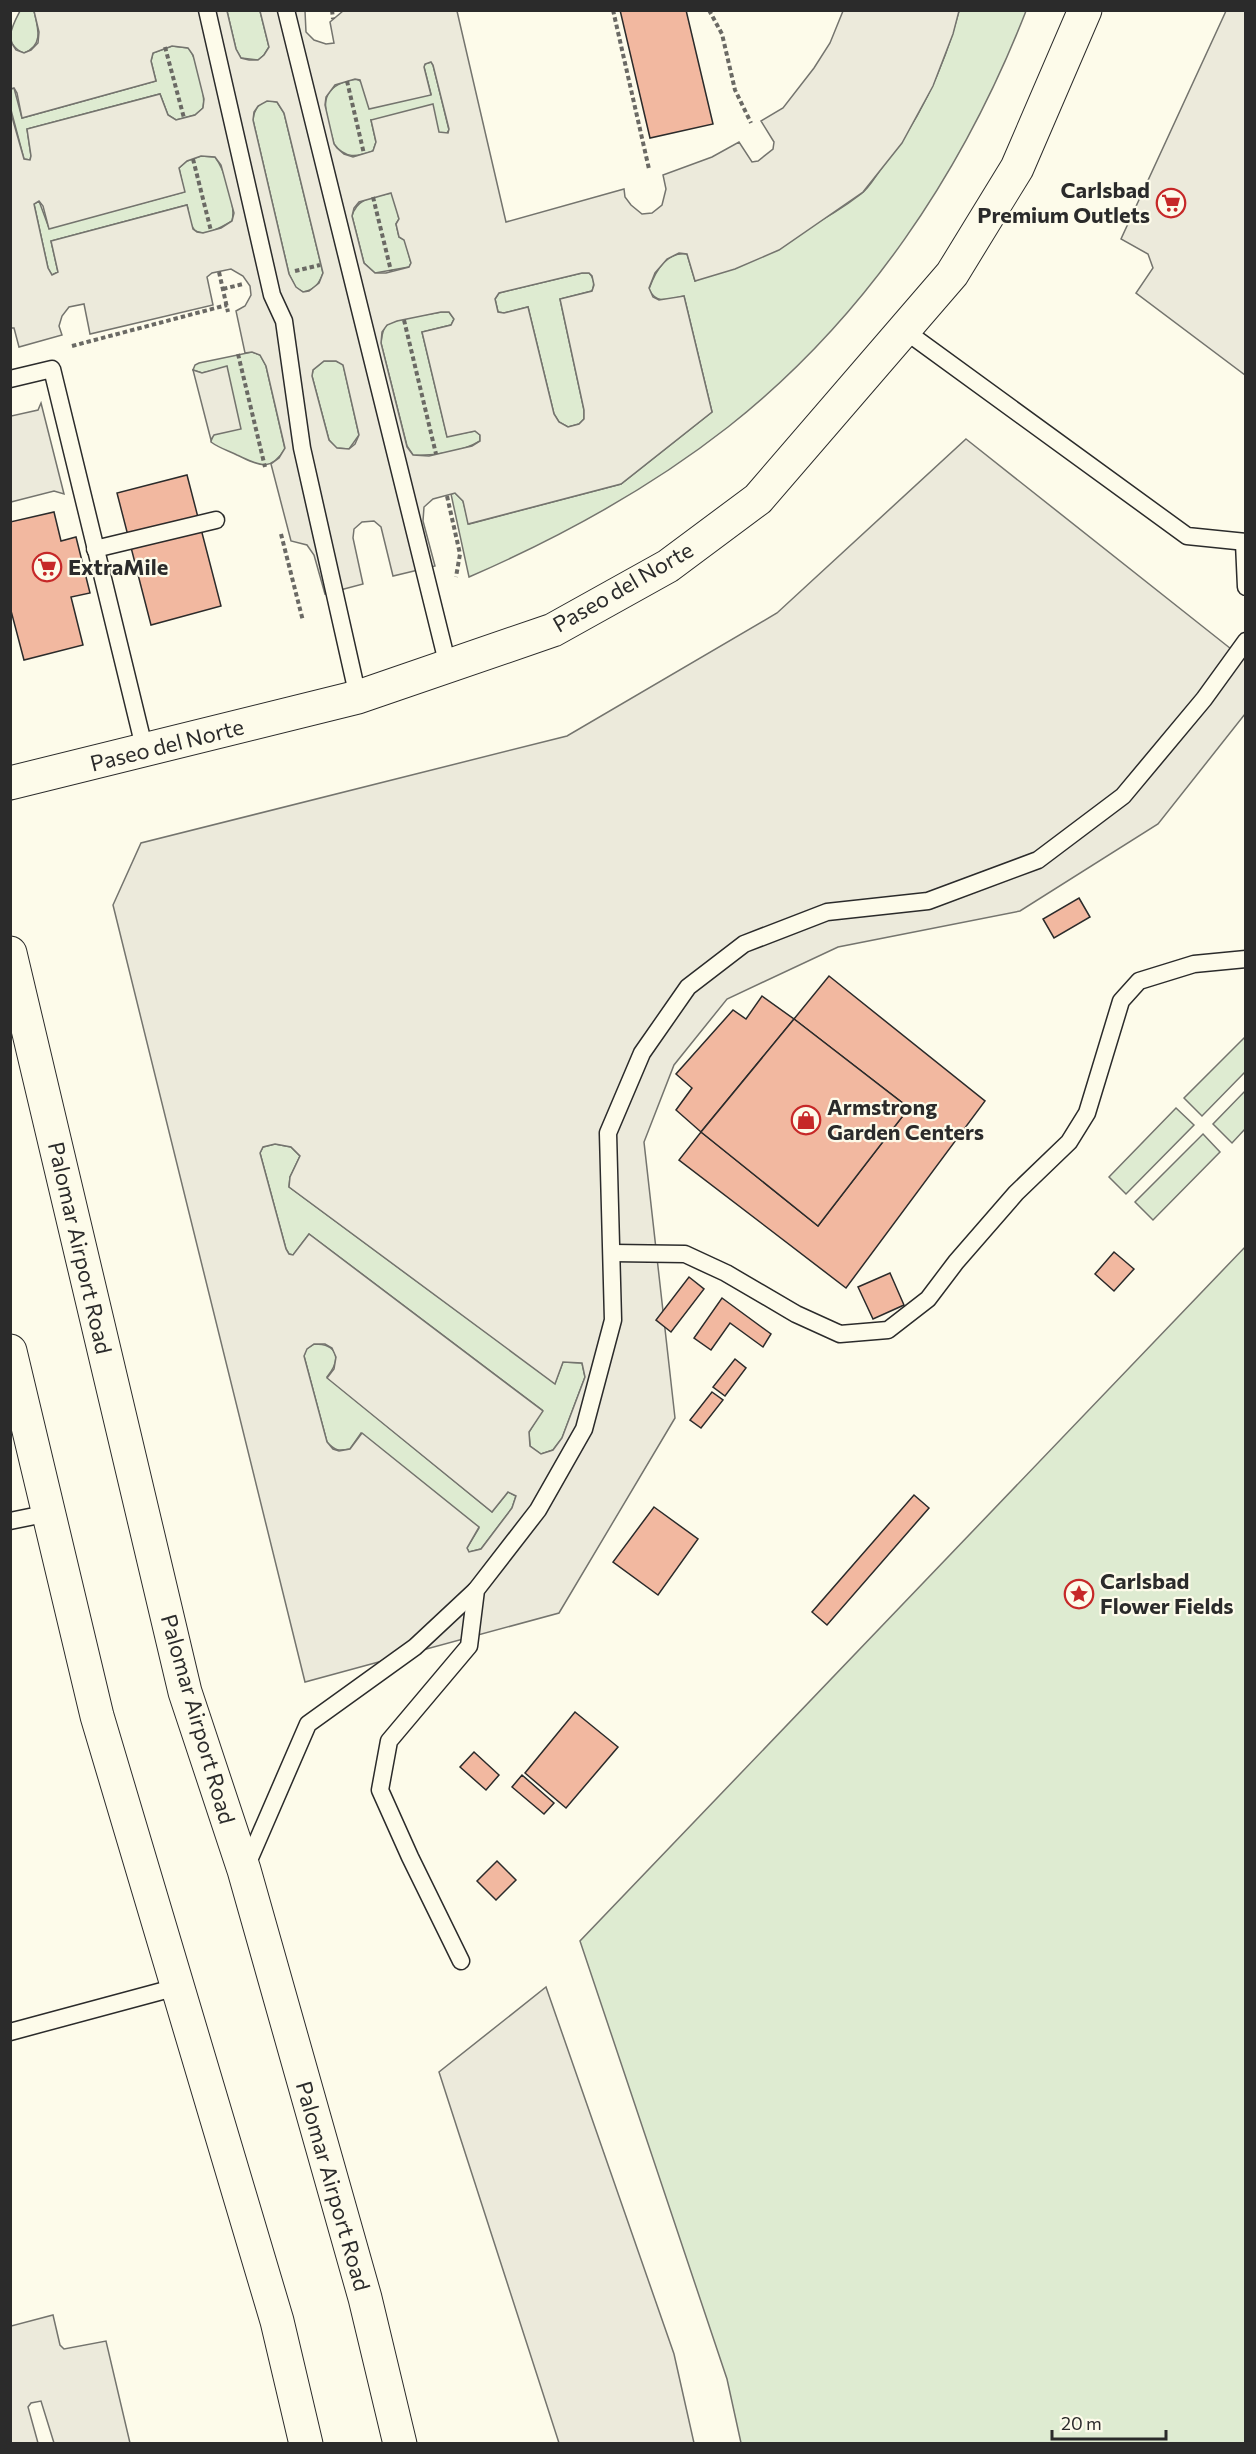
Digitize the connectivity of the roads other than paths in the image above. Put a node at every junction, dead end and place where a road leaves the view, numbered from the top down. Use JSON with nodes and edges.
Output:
{"nodes":[{"id":1,"x":207,"y":10,"type":"edge"},
{"id":2,"x":286,"y":10,"type":"edge"},
{"id":3,"x":1085,"y":10,"type":"edge"},
{"id":4,"x":904,"y":330,"type":"junction"},
{"id":5,"x":10,"y":379,"type":"edge"},
{"id":6,"x":216,"y":520,"type":"dead end"},
{"id":7,"x":1245,"y":542,"type":"edge"},
{"id":8,"x":95,"y":549,"type":"junction"},
{"id":9,"x":1245,"y":587,"type":"edge"},
{"id":10,"x":1245,"y":641,"type":"edge"},
{"id":11,"x":448,"y":666,"type":"junction"},
{"id":12,"x":358,"y":697,"type":"junction"},
{"id":13,"x":145,"y":751,"type":"junction"},
{"id":14,"x":10,"y":783,"type":"edge"},
{"id":15,"x":10,"y":953,"type":"edge"},
{"id":16,"x":1245,"y":959,"type":"edge"},
{"id":17,"x":613,"y":1254,"type":"junction"},
{"id":18,"x":10,"y":1351,"type":"edge"},
{"id":19,"x":49,"y":1512,"type":"junction"},
{"id":20,"x":10,"y":1521,"type":"edge"},
{"id":21,"x":476,"y":1590,"type":"junction"},
{"id":22,"x":244,"y":1870,"type":"junction"},
{"id":23,"x":461,"y":1961,"type":"dead end"},
{"id":24,"x":177,"y":1987,"type":"junction"},
{"id":25,"x":10,"y":2032,"type":"edge"},
{"id":26,"x":306,"y":2444,"type":"edge"},
{"id":27,"x":400,"y":2444,"type":"edge"}],
"edges":[{"from":1,"to":12,"type":"lane"},
{"from":2,"to":11,"type":"lane"},
{"from":3,"to":4,"type":"main road","name":"Paseo del Norte"},
{"from":4,"to":7,"type":"lane"},
{"from":4,"to":11,"type":"main road","name":"Paseo del Norte"},
{"from":5,"to":8,"type":"lane"},
{"from":6,"to":8,"type":"lane"},
{"from":7,"to":9,"type":"lane"},
{"from":8,"to":13,"type":"lane"},
{"from":10,"to":17,"type":"lane"},
{"from":11,"to":12,"type":"main road","name":"Paseo del Norte"},
{"from":12,"to":13,"type":"main road","name":"Paseo del Norte"},
{"from":13,"to":14,"type":"main road","name":"Paseo del Norte"},
{"from":15,"to":22,"type":"main road","name":"Palomar Airport Road"},
{"from":16,"to":17,"type":"lane"},
{"from":17,"to":21,"type":"lane"},
{"from":18,"to":19,"type":"main road"},
{"from":19,"to":20,"type":"lane"},
{"from":19,"to":24,"type":"main road"},
{"from":21,"to":22,"type":"lane"},
{"from":21,"to":23,"type":"lane"},
{"from":22,"to":27,"type":"main road","name":"Palomar Airport Road"},
{"from":24,"to":25,"type":"lane"},
{"from":24,"to":26,"type":"main road"}]}
